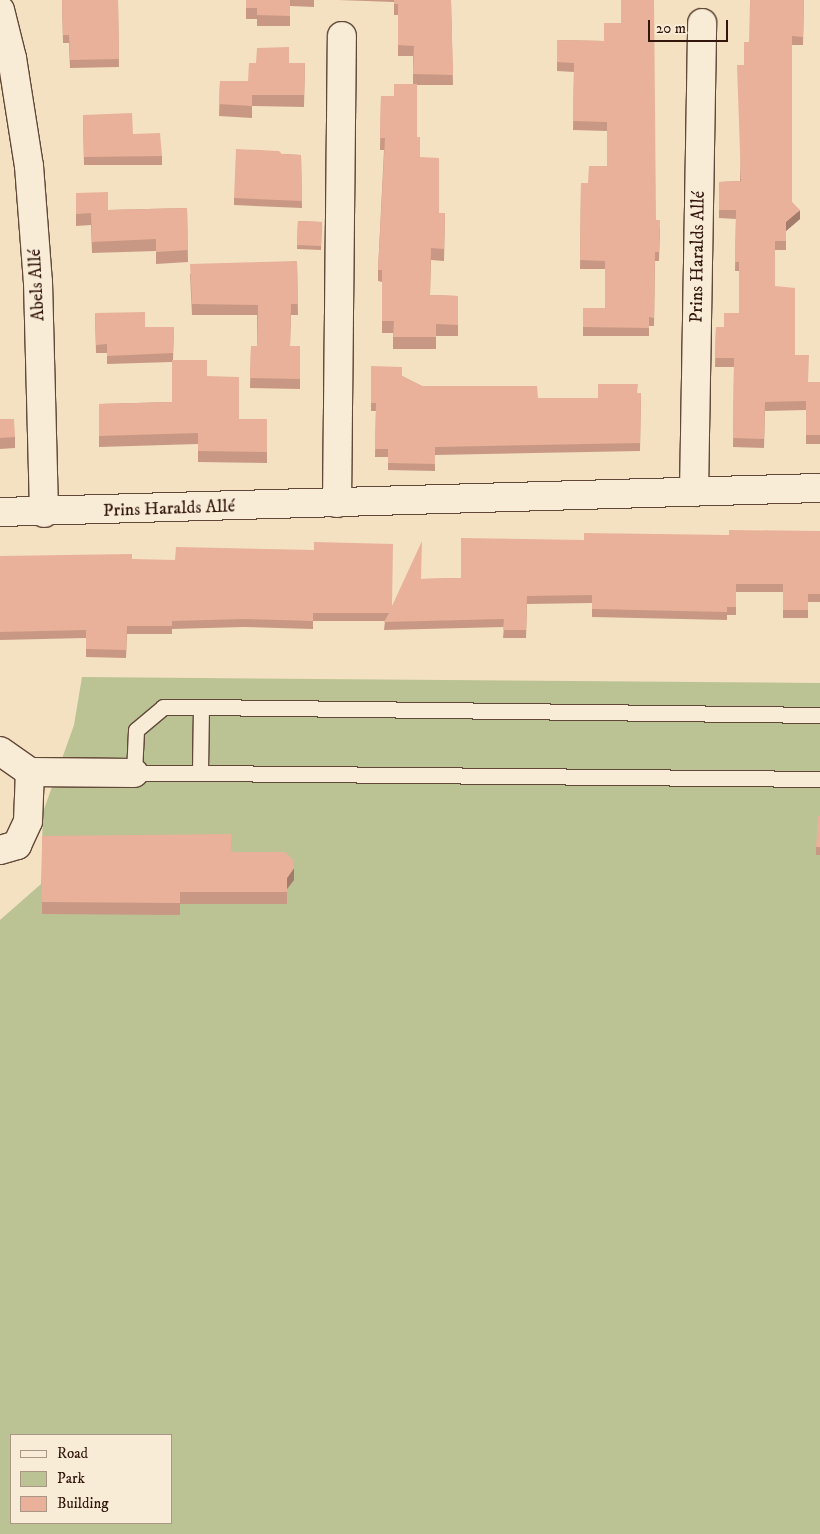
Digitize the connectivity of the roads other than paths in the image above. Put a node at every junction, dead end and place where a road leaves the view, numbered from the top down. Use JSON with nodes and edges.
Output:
{"nodes":[{"id":1,"x":0,"y":10,"type":"edge"},
{"id":2,"x":702,"y":23,"type":"dead end"},
{"id":3,"x":342,"y":36,"type":"dead end"},
{"id":4,"x":6,"y":59,"type":"edge"},
{"id":5,"x":820,"y":488,"type":"edge"},
{"id":6,"x":694,"y":492,"type":"junction"},
{"id":7,"x":337,"y":503,"type":"junction"},
{"id":8,"x":0,"y":512,"type":"edge"},
{"id":9,"x":44,"y":513,"type":"junction"},
{"id":10,"x":201,"y":707,"type":"junction"},
{"id":11,"x":820,"y":715,"type":"edge"},
{"id":12,"x":0,"y":752,"type":"edge"},
{"id":13,"x":30,"y":772,"type":"junction"},
{"id":14,"x":134,"y":773,"type":"junction"},
{"id":15,"x":200,"y":773,"type":"junction"},
{"id":16,"x":820,"y":779,"type":"edge"},
{"id":17,"x":0,"y":850,"type":"edge"}],
"edges":[{"from":1,"to":4,"type":"street","name":"Abels Allé"},
{"from":2,"to":6,"type":"street","name":"Prins Haralds Allé"},
{"from":3,"to":7,"type":"street"},
{"from":4,"to":9,"type":"street","name":"Abels Allé"},
{"from":5,"to":6,"type":"street","name":"Prins Haralds Allé"},
{"from":6,"to":7,"type":"street","name":"Prins Haralds Allé"},
{"from":7,"to":9,"type":"street","name":"Prins Haralds Allé"},
{"from":8,"to":9,"type":"street","name":"Prins Haralds Allé"},
{"from":10,"to":11,"type":"lane"},
{"from":10,"to":14,"type":"lane"},
{"from":10,"to":15,"type":"lane"},
{"from":12,"to":13,"type":"street"},
{"from":13,"to":14,"type":"street"},
{"from":13,"to":17,"type":"street"},
{"from":14,"to":15,"type":"lane"},
{"from":15,"to":16,"type":"lane"}]}
